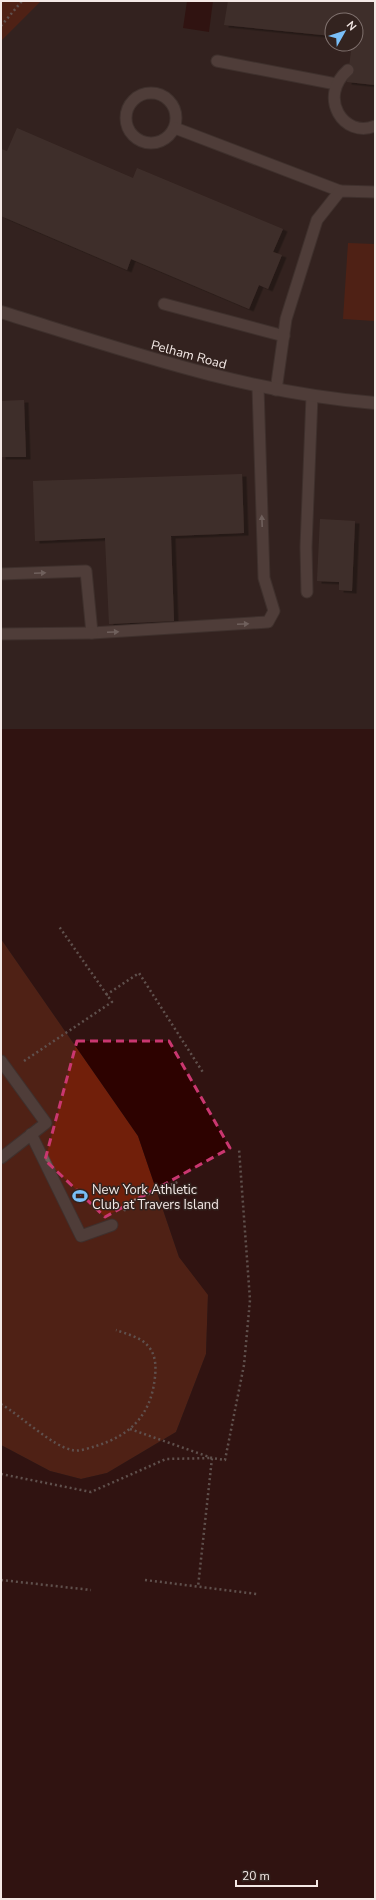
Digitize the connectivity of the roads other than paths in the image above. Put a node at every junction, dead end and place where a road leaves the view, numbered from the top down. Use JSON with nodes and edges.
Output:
{"nodes":[{"id":1,"x":217,"y":62,"type":"dead end"},
{"id":2,"x":348,"y":70,"type":"dead end"},
{"id":3,"x":336,"y":84,"type":"junction"},
{"id":4,"x":375,"y":126,"type":"edge"},
{"id":5,"x":175,"y":128,"type":"junction"},
{"id":6,"x":340,"y":190,"type":"junction"},
{"id":7,"x":375,"y":192,"type":"edge"},
{"id":8,"x":164,"y":304,"type":"dead end"},
{"id":9,"x":1,"y":312,"type":"edge"},
{"id":10,"x":284,"y":336,"type":"junction"},
{"id":11,"x":258,"y":387,"type":"junction"},
{"id":12,"x":276,"y":390,"type":"junction"},
{"id":13,"x":312,"y":396,"type":"junction"},
{"id":14,"x":375,"y":403,"type":"edge"},
{"id":15,"x":1,"y":574,"type":"edge"},
{"id":16,"x":308,"y":592,"type":"dead end"},
{"id":17,"x":92,"y":633,"type":"junction"},
{"id":18,"x":1,"y":634,"type":"edge"},
{"id":19,"x":1,"y":1061,"type":"edge"},
{"id":20,"x":32,"y":1134,"type":"junction"},
{"id":21,"x":1,"y":1158,"type":"edge"},
{"id":22,"x":112,"y":1225,"type":"dead end"}],
"edges":[{"from":1,"to":3,"type":"lane"},
{"from":2,"to":3,"type":"lane"},
{"from":3,"to":4,"type":"lane"},
{"from":5,"to":5,"type":"lane"},
{"from":5,"to":6,"type":"lane"},
{"from":6,"to":7,"type":"lane"},
{"from":6,"to":10,"type":"lane"},
{"from":8,"to":10,"type":"lane"},
{"from":9,"to":11,"type":"main road","name":"Pelham Road"},
{"from":10,"to":12,"type":"lane"},
{"from":11,"to":12,"type":"main road","name":"Pelham Road"},
{"from":17,"to":11,"type":"lane","one_way":true},
{"from":12,"to":13,"type":"main road","name":"Pelham Road"},
{"from":13,"to":14,"type":"main road","name":"Pelham Road"},
{"from":13,"to":16,"type":"lane"},
{"from":15,"to":17,"type":"lane","one_way":true},
{"from":17,"to":18,"type":"lane"},
{"from":19,"to":20,"type":"lane"},
{"from":20,"to":21,"type":"lane"},
{"from":20,"to":22,"type":"lane"}]}
